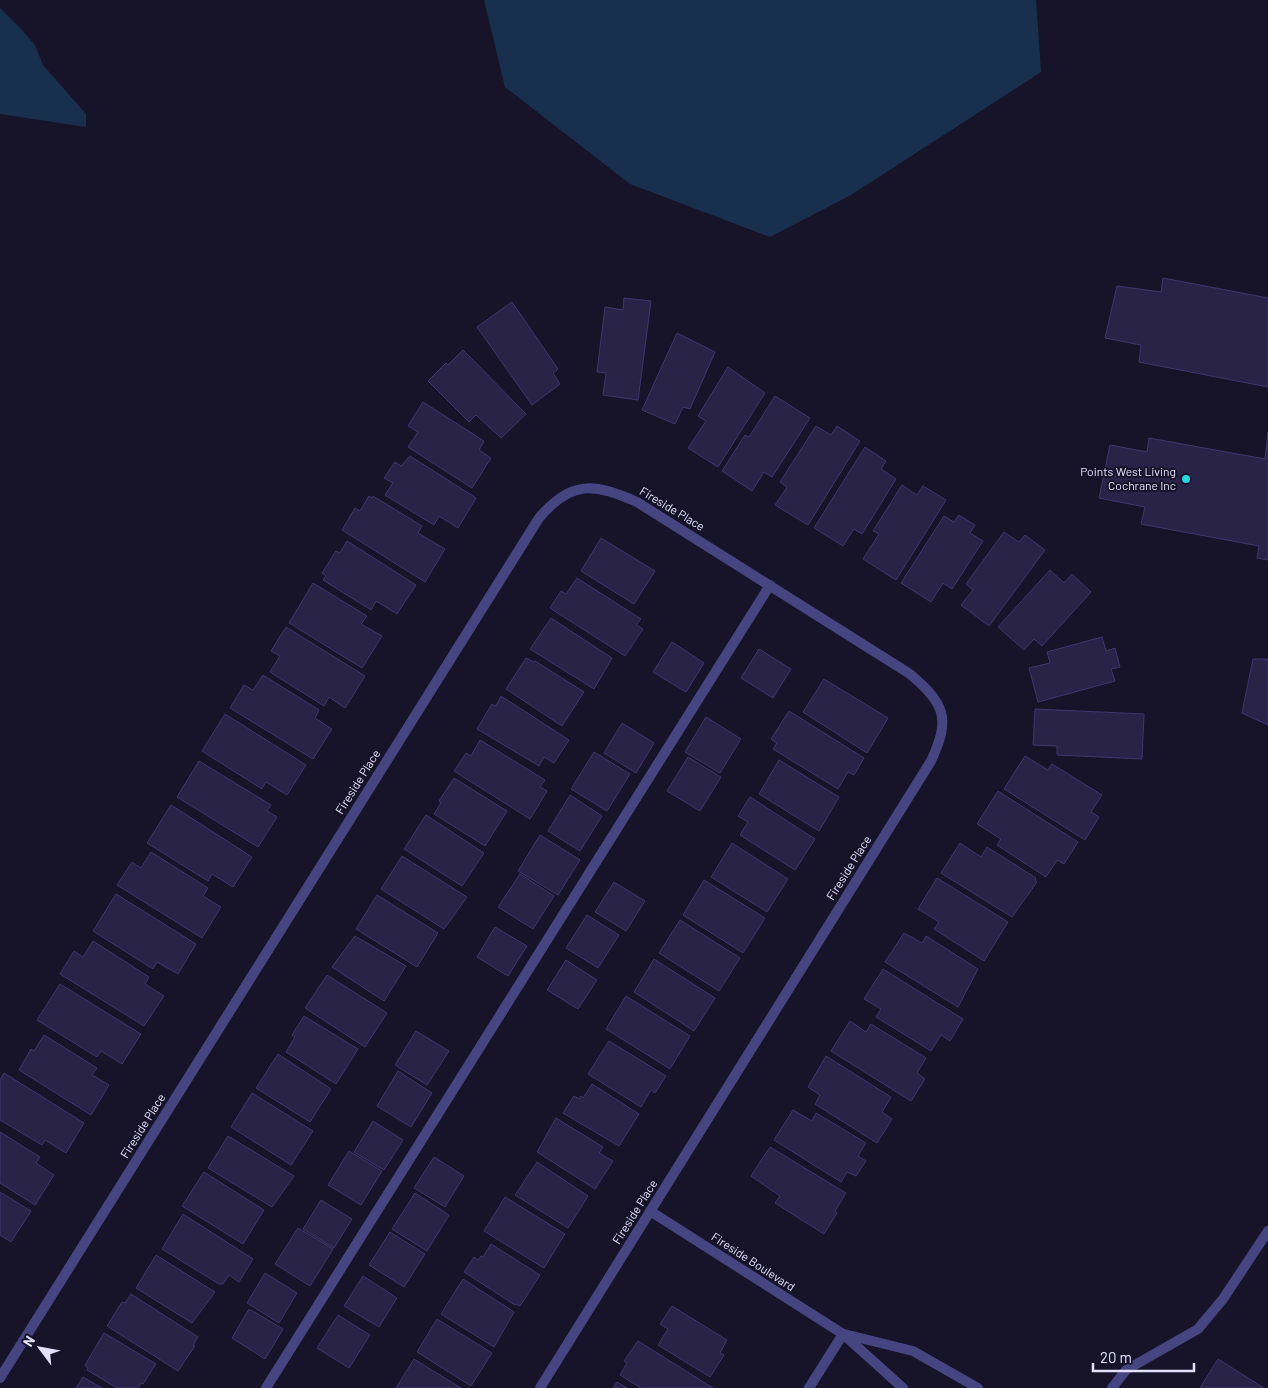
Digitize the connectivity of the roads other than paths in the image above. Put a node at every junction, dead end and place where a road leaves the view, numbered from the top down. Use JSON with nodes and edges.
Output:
{"nodes":[{"id":1,"x":770,"y":584,"type":"junction"},
{"id":2,"x":650,"y":1211,"type":"junction"},
{"id":3,"x":1268,"y":1231,"type":"edge"},
{"id":4,"x":843,"y":1334,"type":"junction"},
{"id":5,"x":0,"y":1378,"type":"edge"},
{"id":6,"x":266,"y":1388,"type":"edge"},
{"id":7,"x":540,"y":1388,"type":"edge"},
{"id":8,"x":809,"y":1388,"type":"edge"},
{"id":9,"x":903,"y":1388,"type":"edge"},
{"id":10,"x":978,"y":1388,"type":"edge"},
{"id":11,"x":1112,"y":1388,"type":"edge"}],
"edges":[{"from":1,"to":2,"type":"street","name":"Fireside Place"},
{"from":1,"to":5,"type":"street","name":"Fireside Place"},
{"from":1,"to":6,"type":"street"},
{"from":2,"to":4,"type":"street","name":"Fireside Boulevard"},
{"from":2,"to":7,"type":"street","name":"Fireside Place"},
{"from":3,"to":11,"type":"street"},
{"from":4,"to":8,"type":"street"},
{"from":4,"to":9,"type":"street","name":"Fireside Boulevard"},
{"from":4,"to":10,"type":"street","name":"Fireside Boulevard"}]}
